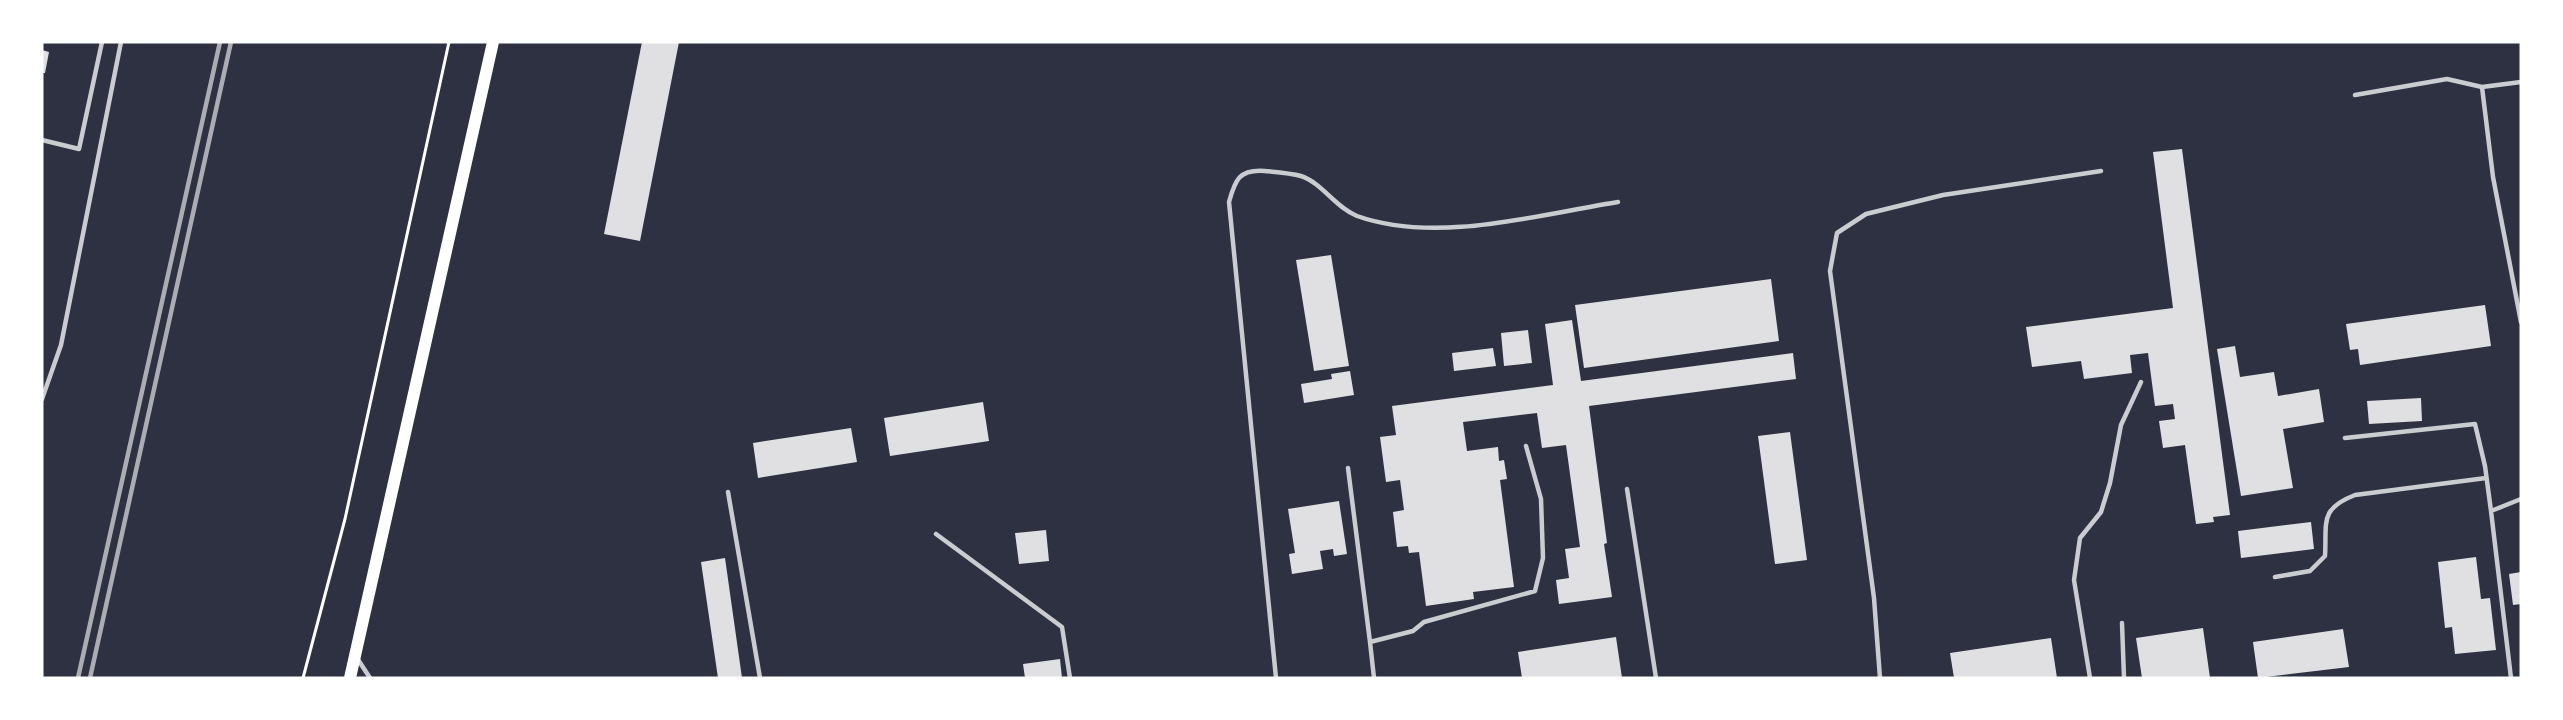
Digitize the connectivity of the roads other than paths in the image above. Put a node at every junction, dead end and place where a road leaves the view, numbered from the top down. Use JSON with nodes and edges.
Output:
{"nodes":[{"id":1,"x":102,"y":42,"type":"edge"},
{"id":2,"x":121,"y":42,"type":"edge"},
{"id":3,"x":493,"y":42,"type":"edge"},
{"id":4,"x":2521,"y":82,"type":"edge"},
{"id":5,"x":2482,"y":87,"type":"junction"},
{"id":6,"x":2355,"y":95,"type":"dead end"},
{"id":7,"x":42,"y":140,"type":"edge"},
{"id":8,"x":2101,"y":171,"type":"dead end"},
{"id":9,"x":1618,"y":202,"type":"dead end"},
{"id":10,"x":2521,"y":322,"type":"edge"},
{"id":11,"x":2141,"y":382,"type":"dead end"},
{"id":12,"x":42,"y":399,"type":"edge"},
{"id":13,"x":2345,"y":438,"type":"dead end"},
{"id":14,"x":1526,"y":446,"type":"dead end"},
{"id":15,"x":1348,"y":468,"type":"dead end"},
{"id":16,"x":2486,"y":478,"type":"junction"},
{"id":17,"x":1627,"y":489,"type":"dead end"},
{"id":18,"x":728,"y":492,"type":"dead end"},
{"id":19,"x":2521,"y":499,"type":"edge"},
{"id":20,"x":2514,"y":503,"type":"junction"},
{"id":21,"x":2521,"y":506,"type":"edge"},
{"id":22,"x":2491,"y":511,"type":"junction"},
{"id":23,"x":936,"y":534,"type":"dead end"},
{"id":24,"x":2274,"y":577,"type":"dead end"},
{"id":25,"x":2122,"y":623,"type":"dead end"},
{"id":26,"x":1370,"y":642,"type":"junction"},
{"id":27,"x":355,"y":656,"type":"junction"},
{"id":28,"x":350,"y":678,"type":"edge"},
{"id":29,"x":370,"y":678,"type":"edge"},
{"id":30,"x":760,"y":678,"type":"edge"},
{"id":31,"x":1070,"y":678,"type":"edge"},
{"id":32,"x":1276,"y":678,"type":"edge"},
{"id":33,"x":1374,"y":678,"type":"edge"},
{"id":34,"x":1656,"y":678,"type":"edge"},
{"id":35,"x":1880,"y":678,"type":"edge"},
{"id":36,"x":2090,"y":678,"type":"edge"},
{"id":37,"x":2124,"y":678,"type":"edge"},
{"id":38,"x":2511,"y":678,"type":"edge"}],
"edges":[{"from":1,"to":7,"type":"lane"},
{"from":2,"to":12,"type":"lane"},
{"from":3,"to":27,"type":"main road"},
{"from":4,"to":5,"type":"lane"},
{"from":5,"to":6,"type":"lane"},
{"from":5,"to":10,"type":"lane"},
{"from":8,"to":35,"type":"lane"},
{"from":9,"to":32,"type":"lane"},
{"from":11,"to":36,"type":"lane"},
{"from":13,"to":16,"type":"lane"},
{"from":14,"to":26,"type":"lane"},
{"from":15,"to":26,"type":"lane"},
{"from":16,"to":22,"type":"lane"},
{"from":16,"to":24,"type":"lane"},
{"from":17,"to":34,"type":"lane"},
{"from":18,"to":30,"type":"lane"},
{"from":19,"to":20,"type":"lane"},
{"from":20,"to":21,"type":"lane"},
{"from":20,"to":22,"type":"lane"},
{"from":22,"to":38,"type":"lane"},
{"from":23,"to":31,"type":"lane"},
{"from":25,"to":37,"type":"lane"},
{"from":26,"to":33,"type":"lane"},
{"from":27,"to":28,"type":"main road"},
{"from":27,"to":29,"type":"lane"}]}
